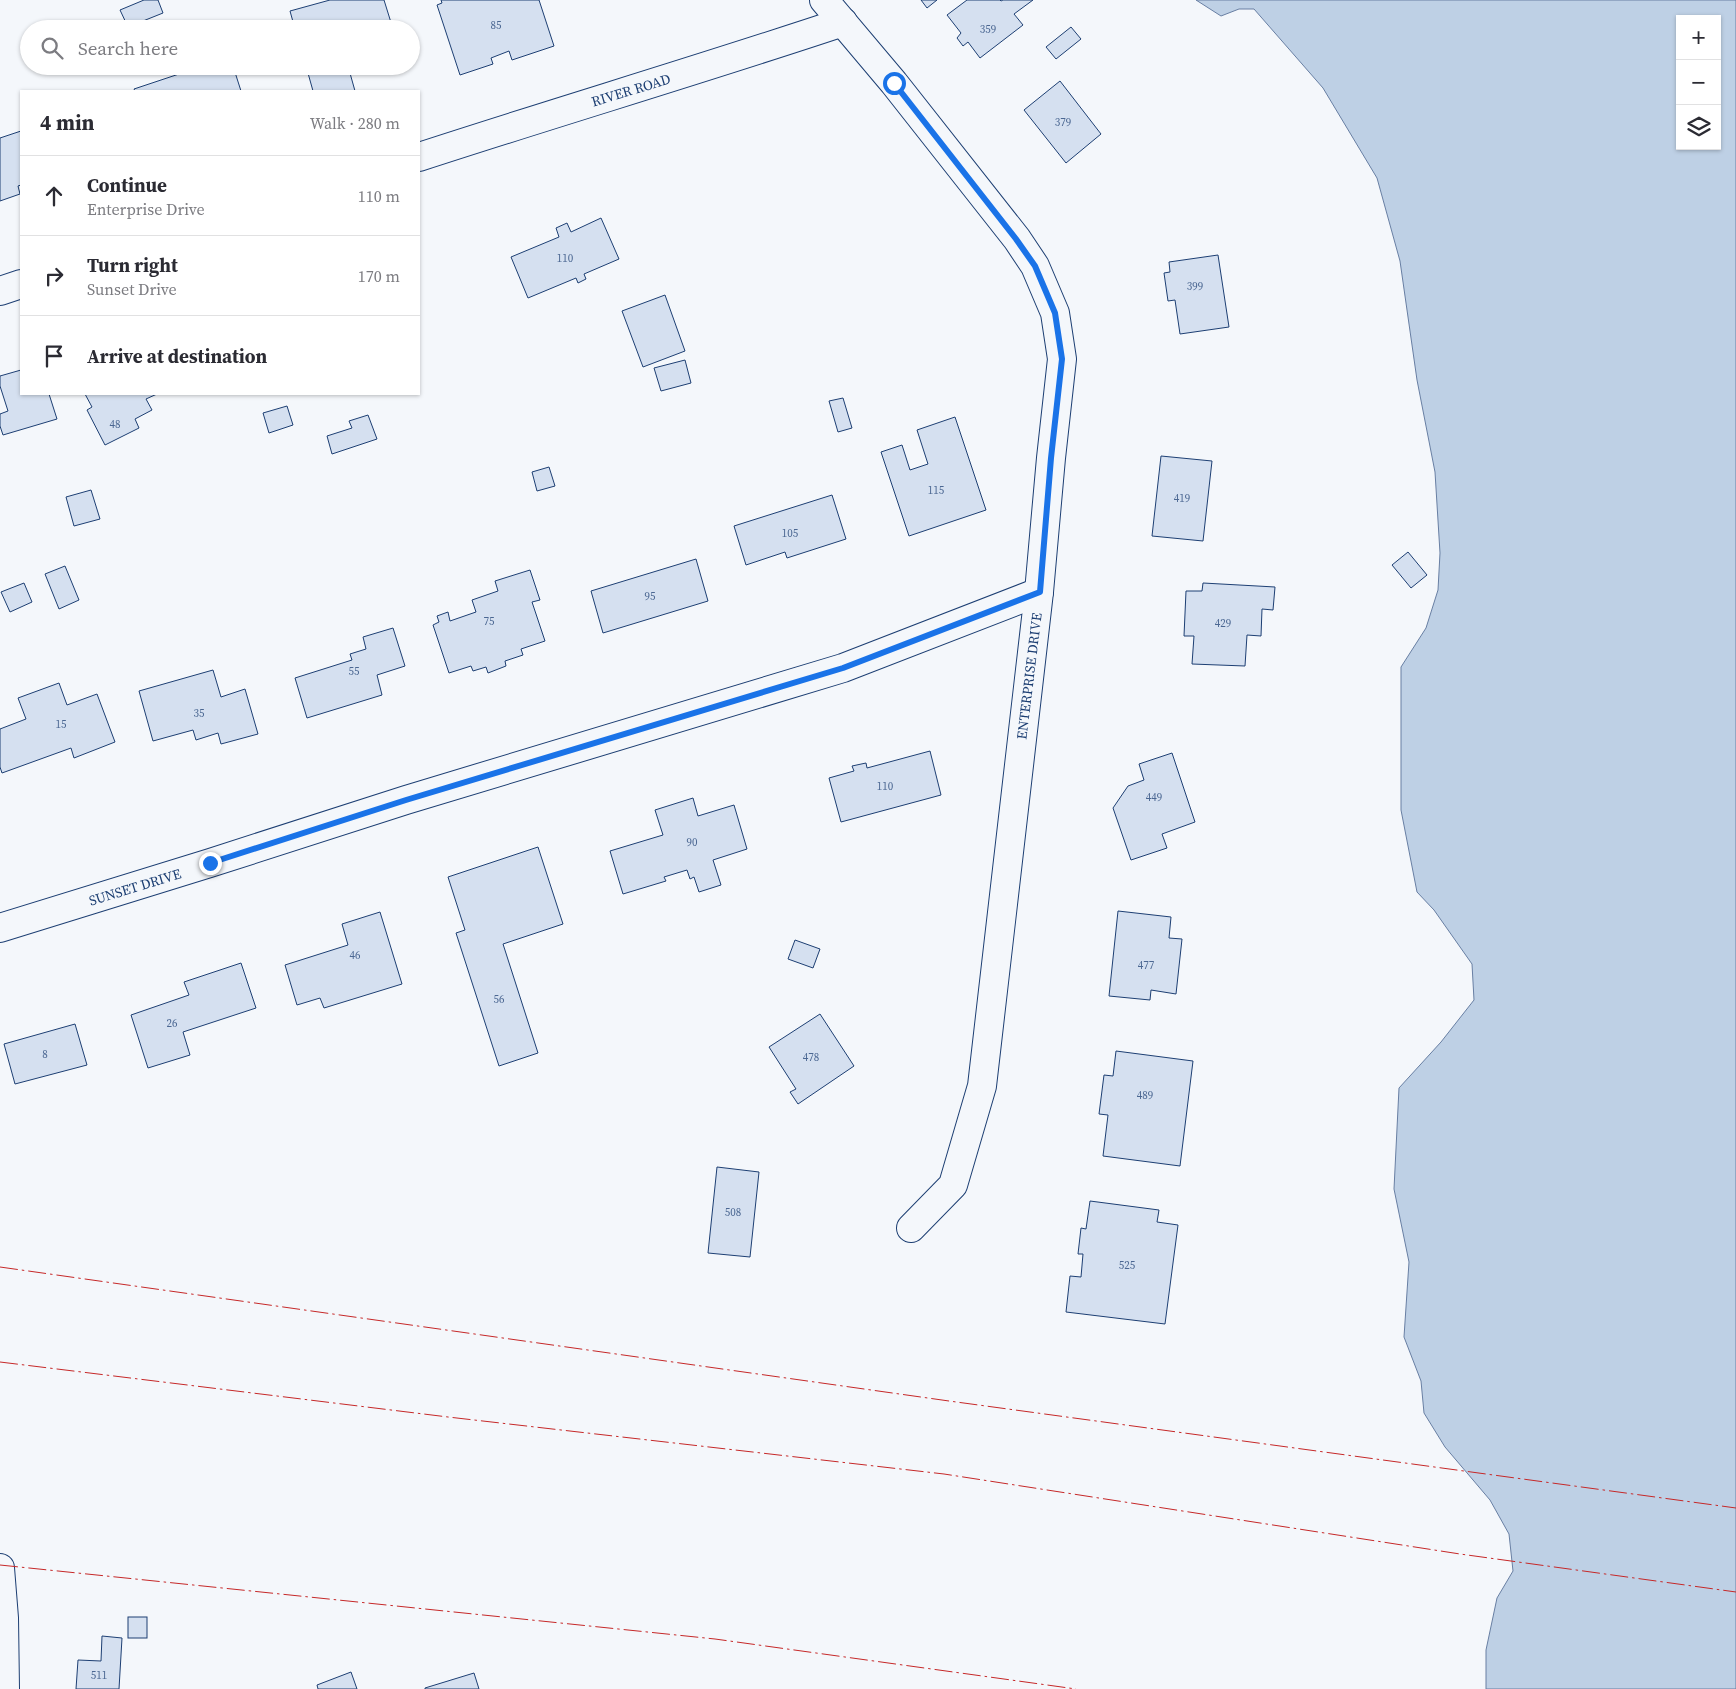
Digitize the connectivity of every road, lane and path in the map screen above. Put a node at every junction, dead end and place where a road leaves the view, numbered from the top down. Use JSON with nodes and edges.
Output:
{"nodes":[{"id":1,"x":824,"y":0,"type":"edge"},
{"id":2,"x":843,"y":22,"type":"junction"},
{"id":3,"x":420,"y":157,"type":"edge"},
{"id":4,"x":20,"y":284,"type":"edge"},
{"id":5,"x":0,"y":291,"type":"edge"},
{"id":6,"x":1040,"y":592,"type":"junction"},
{"id":7,"x":0,"y":928,"type":"edge"},
{"id":8,"x":911,"y":1228,"type":"dead end"},
{"id":9,"x":0,"y":1568,"type":"edge"},
{"id":10,"x":5,"y":1689,"type":"edge"}],
"edges":[{"from":1,"to":2,"type":"street","name":"ENTERPRISE DRIVE"},
{"from":2,"to":3,"type":"street","name":"RIVER ROAD"},
{"from":2,"to":6,"type":"street","name":"ENTERPRISE DRIVE"},
{"from":4,"to":5,"type":"street"},
{"from":6,"to":7,"type":"street","name":"SUNSET DRIVE"},
{"from":6,"to":8,"type":"street","name":"ENTERPRISE DRIVE"},
{"from":9,"to":10,"type":"street"}]}
